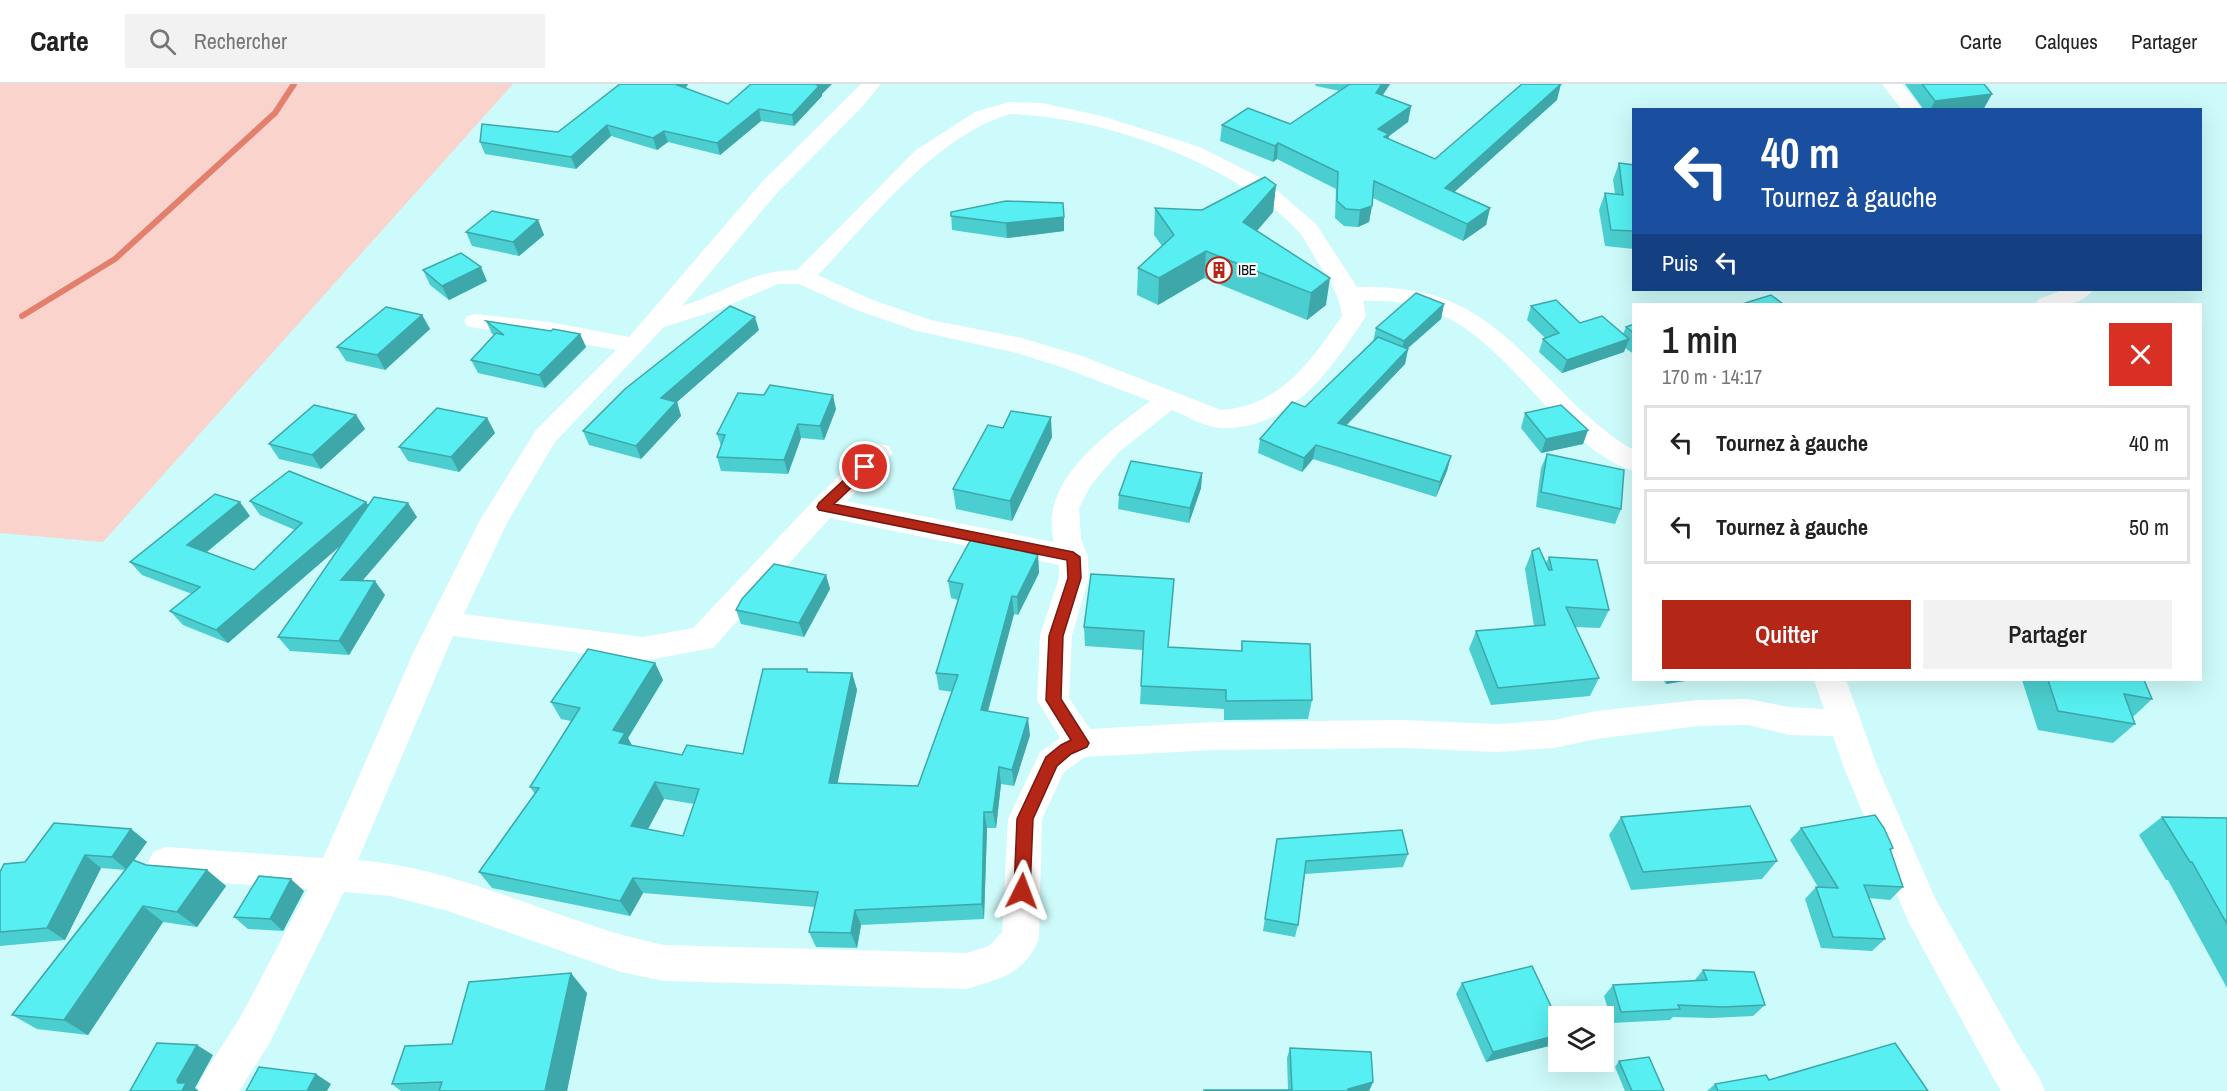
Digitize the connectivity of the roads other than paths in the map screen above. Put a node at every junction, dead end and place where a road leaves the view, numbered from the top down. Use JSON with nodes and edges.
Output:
{"nodes":[{"id":1,"x":871,"y":84,"type":"edge"},
{"id":2,"x":1892,"y":84,"type":"edge"},
{"id":3,"x":1911,"y":108,"type":"edge"},
{"id":4,"x":803,"y":277,"type":"junction"},
{"id":5,"x":1350,"y":294,"type":"junction"},
{"id":6,"x":2081,"y":295,"type":"edge"},
{"id":7,"x":2051,"y":303,"type":"edge"},
{"id":8,"x":476,"y":321,"type":"dead end"},
{"id":9,"x":656,"y":322,"type":"junction"},
{"id":10,"x":635,"y":346,"type":"junction"},
{"id":11,"x":1170,"y":399,"type":"junction"},
{"id":12,"x":879,"y":453,"type":"dead end"},
{"id":13,"x":1632,"y":461,"type":"edge"},
{"id":14,"x":824,"y":507,"type":"junction"},
{"id":15,"x":1073,"y":557,"type":"junction"},
{"id":16,"x":445,"y":622,"type":"junction"},
{"id":17,"x":1830,"y":681,"type":"edge"},
{"id":18,"x":1845,"y":723,"type":"junction"},
{"id":19,"x":1081,"y":743,"type":"junction"},
{"id":20,"x":166,"y":863,"type":"dead end"},
{"id":21,"x":334,"y":874,"type":"junction"},
{"id":22,"x":216,"y":1091,"type":"edge"},
{"id":23,"x":2025,"y":1091,"type":"edge"}],
"edges":[{"from":1,"to":9,"type":"street"},
{"from":2,"to":3,"type":"street"},
{"from":4,"to":5,"type":"street"},
{"from":4,"to":9,"type":"street"},
{"from":4,"to":11,"type":"street"},
{"from":5,"to":11,"type":"street"},
{"from":5,"to":13,"type":"street"},
{"from":6,"to":7,"type":"street"},
{"from":8,"to":10,"type":"street"},
{"from":9,"to":10,"type":"street"},
{"from":10,"to":16,"type":"street"},
{"from":11,"to":15,"type":"street"},
{"from":12,"to":14,"type":"street"},
{"from":14,"to":15,"type":"street"},
{"from":14,"to":16,"type":"street"},
{"from":15,"to":19,"type":"street"},
{"from":16,"to":21,"type":"street"},
{"from":17,"to":18,"type":"street"},
{"from":18,"to":19,"type":"street"},
{"from":18,"to":23,"type":"street"},
{"from":19,"to":21,"type":"street"},
{"from":20,"to":21,"type":"street"},
{"from":21,"to":22,"type":"street"}]}
